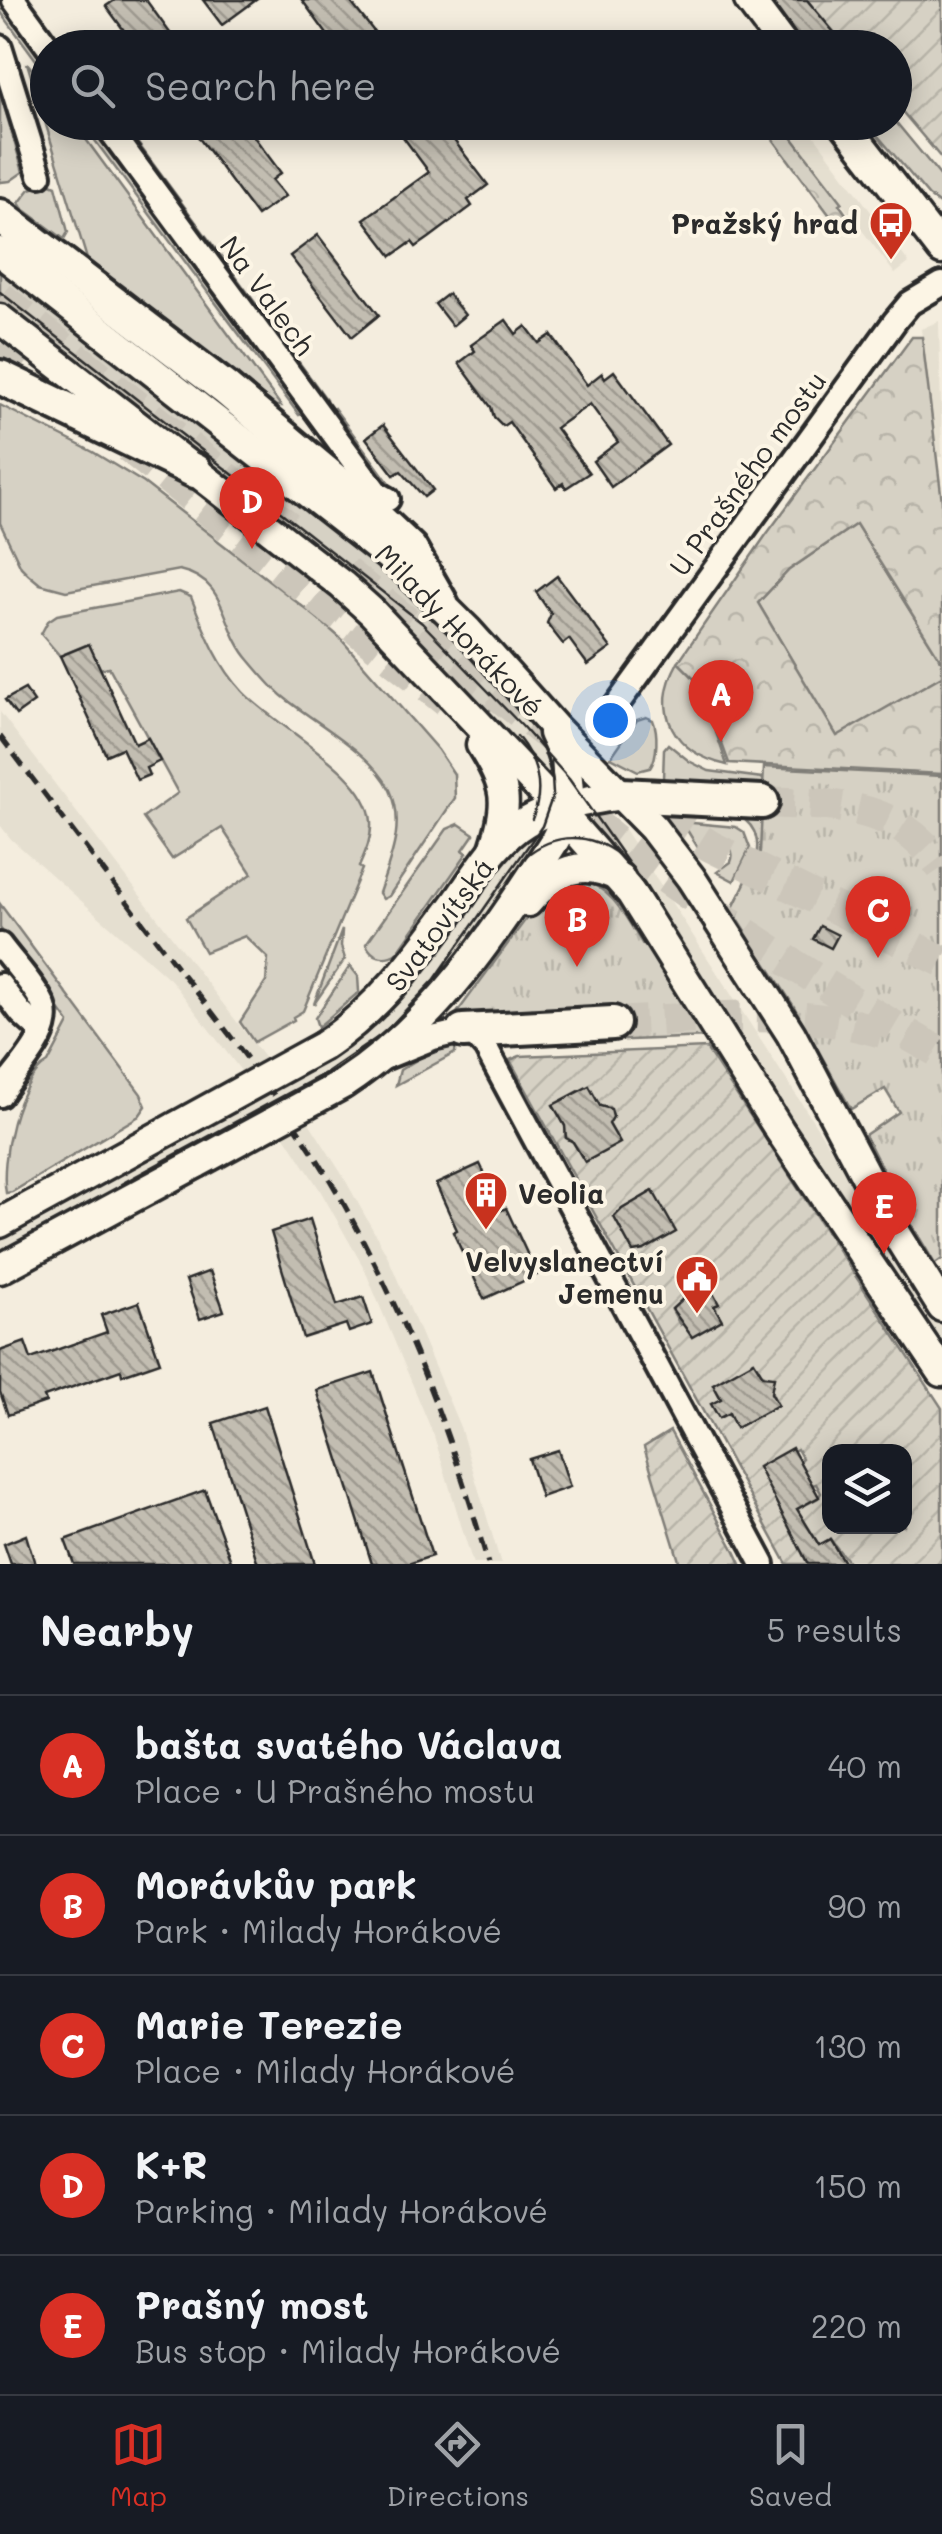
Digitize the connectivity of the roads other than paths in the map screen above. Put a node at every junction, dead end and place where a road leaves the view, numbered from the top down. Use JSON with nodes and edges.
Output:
{"nodes":[{"id":1,"x":14,"y":0,"type":"edge"},
{"id":2,"x":749,"y":0,"type":"edge"},
{"id":3,"x":35,"y":30,"type":"edge"},
{"id":4,"x":772,"y":30,"type":"edge"},
{"id":5,"x":0,"y":47,"type":"edge"},
{"id":6,"x":117,"y":140,"type":"edge"},
{"id":7,"x":857,"y":140,"type":"edge"},
{"id":8,"x":40,"y":175,"type":"dead end"},
{"id":9,"x":0,"y":216,"type":"edge"},
{"id":10,"x":942,"y":250,"type":"edge"},
{"id":11,"x":0,"y":252,"type":"edge"},
{"id":12,"x":942,"y":284,"type":"edge"},
{"id":13,"x":0,"y":320,"type":"edge"},
{"id":14,"x":0,"y":377,"type":"edge"},
{"id":15,"x":195,"y":470,"type":"junction"},
{"id":16,"x":388,"y":500,"type":"dead end"},
{"id":17,"x":441,"y":603,"type":"junction"},
{"id":18,"x":449,"y":692,"type":"junction"},
{"id":19,"x":613,"y":710,"type":"dead end"},
{"id":20,"x":539,"y":711,"type":"junction"},
{"id":21,"x":621,"y":795,"type":"junction"},
{"id":22,"x":762,"y":802,"type":"tunnel mouth"},
{"id":23,"x":564,"y":810,"type":"junction"},
{"id":24,"x":494,"y":851,"type":"junction"},
{"id":25,"x":620,"y":879,"type":"junction"},
{"id":26,"x":0,"y":945,"type":"edge"},
{"id":27,"x":463,"y":974,"type":"junction"},
{"id":28,"x":0,"y":985,"type":"edge"},
{"id":29,"x":613,"y":1023,"type":"tunnel mouth"},
{"id":30,"x":463,"y":1031,"type":"junction"},
{"id":31,"x":42,"y":1032,"type":"junction"},
{"id":32,"x":376,"y":1061,"type":"junction"},
{"id":33,"x":0,"y":1095,"type":"edge"},
{"id":34,"x":0,"y":1223,"type":"edge"},
{"id":35,"x":0,"y":1269,"type":"edge"},
{"id":36,"x":942,"y":1307,"type":"edge"},
{"id":37,"x":942,"y":1372,"type":"edge"},
{"id":38,"x":764,"y":1564,"type":"edge"}],
"edges":[{"from":1,"to":3,"type":"street"},
{"from":2,"to":4,"type":"main road"},
{"from":5,"to":8,"type":"street"},
{"from":6,"to":16,"type":"street","name":"Na Valech"},
{"from":7,"to":10,"type":"main road"},
{"from":9,"to":17,"type":"highway"},
{"from":11,"to":17,"type":"main road","name":"Milady Horákové"},
{"from":12,"to":19,"type":"street","name":"U Prašného mostu"},
{"from":13,"to":15,"type":"main road","name":"Milady Horákové"},
{"from":14,"to":15,"type":"highway"},
{"from":15,"to":18,"type":"main road","name":"Milady Horákové"},
{"from":17,"to":20,"type":"main road","name":"Milady Horákové"},
{"from":18,"to":23,"type":"main road","name":"Milady Horákové"},
{"from":18,"to":24,"type":"main road"},
{"from":20,"to":21,"type":"main road","name":"Milady Horákové"},
{"from":20,"to":23,"type":"main road"},
{"from":21,"to":22,"type":"highway"},
{"from":21,"to":23,"type":"main road"},
{"from":21,"to":36,"type":"main road","name":"Milady Horákové"},
{"from":23,"to":24,"type":"main road","name":"Svatovítská"},
{"from":23,"to":25,"type":"main road","name":"Milady Horákové"},
{"from":23,"to":27,"type":"main road","name":"Svatovítská"},
{"from":24,"to":34,"type":"main road","name":"Svatovítská","bridge":true},
{"from":25,"to":27,"type":"main road"},
{"from":25,"to":37,"type":"main road","name":"Milady Horákové"},
{"from":26,"to":31,"type":"street"},
{"from":27,"to":32,"type":"main road","name":"Svatovítská"},
{"from":28,"to":31,"type":"street"},
{"from":29,"to":30,"type":"highway"},
{"from":30,"to":32,"type":"street"},
{"from":30,"to":38,"type":"street"},
{"from":31,"to":33,"type":"street"},
{"from":32,"to":35,"type":"main road","name":"Svatovítská","bridge":true}]}
